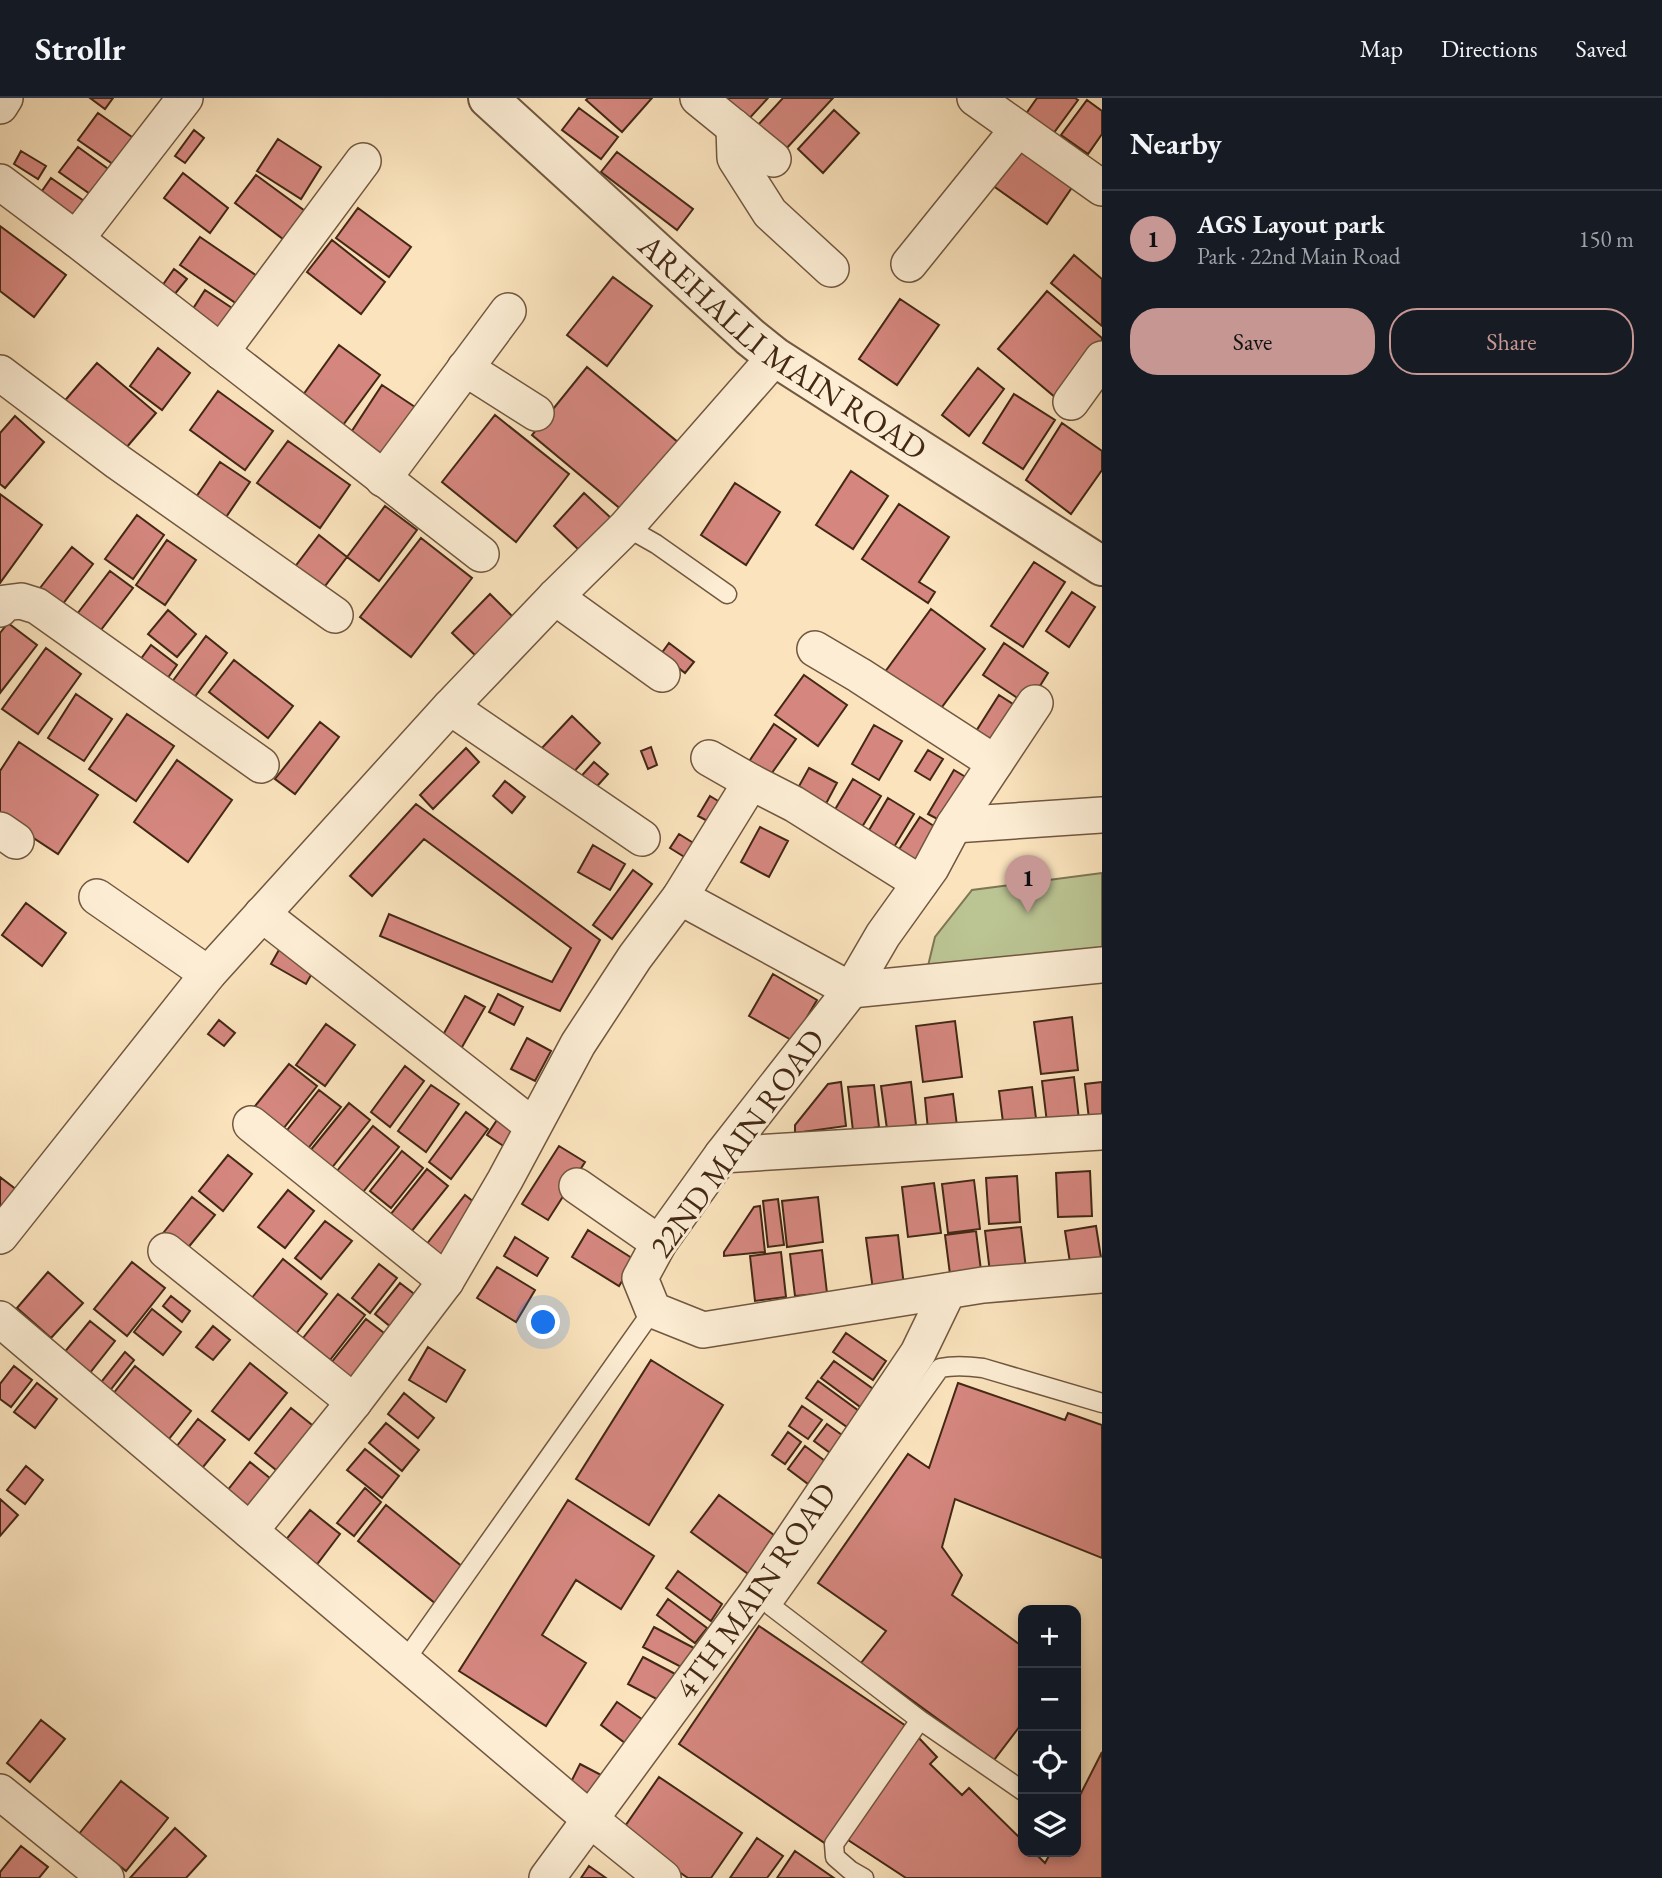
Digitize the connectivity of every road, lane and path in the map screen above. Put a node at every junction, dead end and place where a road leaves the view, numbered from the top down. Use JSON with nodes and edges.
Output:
{"nodes":[{"id":1,"x":5,"y":98,"type":"edge"},
{"id":2,"x":185,"y":98,"type":"edge"},
{"id":3,"x":488,"y":98,"type":"edge"},
{"id":4,"x":698,"y":98,"type":"edge"},
{"id":5,"x":975,"y":98,"type":"edge"},
{"id":6,"x":0,"y":106,"type":"edge"},
{"id":7,"x":734,"y":127,"type":"junction"},
{"id":8,"x":1018,"y":129,"type":"junction"},
{"id":9,"x":773,"y":159,"type":"dead end"},
{"id":10,"x":363,"y":161,"type":"dead end"},
{"id":11,"x":0,"y":182,"type":"edge"},
{"id":12,"x":1102,"y":188,"type":"edge"},
{"id":13,"x":76,"y":239,"type":"junction"},
{"id":14,"x":909,"y":264,"type":"dead end"},
{"id":15,"x":831,"y":269,"type":"dead end"},
{"id":16,"x":508,"y":311,"type":"dead end"},
{"id":17,"x":221,"y":352,"type":"junction"},
{"id":18,"x":775,"y":357,"type":"junction"},
{"id":19,"x":1102,"y":359,"type":"edge"},
{"id":20,"x":465,"y":368,"type":"junction"},
{"id":21,"x":0,"y":373,"type":"edge"},
{"id":22,"x":1071,"y":402,"type":"dead end"},
{"id":23,"x":536,"y":414,"type":"dead end"},
{"id":24,"x":383,"y":479,"type":"junction"},
{"id":25,"x":626,"y":527,"type":"junction"},
{"id":26,"x":481,"y":554,"type":"dead end"},
{"id":27,"x":1102,"y":566,"type":"edge"},
{"id":28,"x":727,"y":594,"type":"dead end"},
{"id":29,"x":555,"y":597,"type":"junction"},
{"id":30,"x":0,"y":609,"type":"edge"},
{"id":31,"x":335,"y":615,"type":"dead end"},
{"id":32,"x":815,"y":649,"type":"dead end"},
{"id":33,"x":662,"y":674,"type":"dead end"},
{"id":34,"x":1035,"y":704,"type":"dead end"},
{"id":35,"x":450,"y":707,"type":"junction"},
{"id":36,"x":709,"y":758,"type":"dead end"},
{"id":37,"x":995,"y":763,"type":"junction"},
{"id":38,"x":261,"y":765,"type":"dead end"},
{"id":39,"x":751,"y":782,"type":"junction"},
{"id":40,"x":1102,"y":816,"type":"edge"},
{"id":41,"x":954,"y":825,"type":"junction"},
{"id":42,"x":642,"y":838,"type":"dead end"},
{"id":43,"x":920,"y":883,"type":"junction"},
{"id":44,"x":97,"y":897,"type":"dead end"},
{"id":45,"x":680,"y":897,"type":"junction"},
{"id":46,"x":262,"y":914,"type":"junction"},
{"id":47,"x":1102,"y":965,"type":"edge"},
{"id":48,"x":208,"y":974,"type":"junction"},
{"id":49,"x":850,"y":990,"type":"junction"},
{"id":50,"x":251,"y":1124,"type":"dead end"},
{"id":51,"x":533,"y":1126,"type":"junction"},
{"id":52,"x":1102,"y":1132,"type":"edge"},
{"id":53,"x":722,"y":1156,"type":"junction"},
{"id":54,"x":577,"y":1186,"type":"dead end"},
{"id":55,"x":0,"y":1236,"type":"edge"},
{"id":56,"x":659,"y":1243,"type":"junction"},
{"id":57,"x":166,"y":1251,"type":"dead end"},
{"id":58,"x":1102,"y":1275,"type":"edge"},
{"id":59,"x":446,"y":1281,"type":"junction"},
{"id":60,"x":948,"y":1291,"type":"junction"},
{"id":61,"x":653,"y":1310,"type":"junction"},
{"id":62,"x":0,"y":1320,"type":"edge"},
{"id":63,"x":354,"y":1402,"type":"junction"},
{"id":64,"x":1102,"y":1403,"type":"edge"},
{"id":65,"x":250,"y":1531,"type":"junction"},
{"id":66,"x":763,"y":1601,"type":"junction"},
{"id":67,"x":404,"y":1662,"type":"junction"},
{"id":68,"x":920,"y":1720,"type":"junction"},
{"id":69,"x":1018,"y":1788,"type":"edge"},
{"id":70,"x":0,"y":1792,"type":"edge"},
{"id":71,"x":591,"y":1820,"type":"junction"},
{"id":72,"x":106,"y":1878,"type":"edge"},
{"id":73,"x":547,"y":1878,"type":"edge"},
{"id":74,"x":663,"y":1878,"type":"edge"},
{"id":75,"x":864,"y":1878,"type":"edge"}],
"edges":[{"from":1,"to":6,"type":"street"},
{"from":2,"to":13,"type":"street"},
{"from":3,"to":18,"type":"street","name":"AREHALLI MAIN ROAD"},
{"from":4,"to":7,"type":"street"},
{"from":5,"to":8,"type":"street"},
{"from":7,"to":9,"type":"street"},
{"from":7,"to":15,"type":"street"},
{"from":8,"to":12,"type":"street"},
{"from":8,"to":14,"type":"street"},
{"from":10,"to":17,"type":"street"},
{"from":11,"to":13,"type":"street"},
{"from":13,"to":17,"type":"street"},
{"from":16,"to":20,"type":"street"},
{"from":17,"to":24,"type":"street"},
{"from":18,"to":25,"type":"street"},
{"from":18,"to":27,"type":"street","name":"AREHALLI MAIN ROAD"},
{"from":19,"to":22,"type":"street"},
{"from":20,"to":23,"type":"street"},
{"from":20,"to":24,"type":"street"},
{"from":21,"to":31,"type":"street"},
{"from":24,"to":26,"type":"street"},
{"from":25,"to":28,"type":"lane"},
{"from":25,"to":29,"type":"street"},
{"from":29,"to":33,"type":"street"},
{"from":29,"to":35,"type":"street"},
{"from":30,"to":38,"type":"street"},
{"from":32,"to":37,"type":"street"},
{"from":34,"to":37,"type":"street","name":"22ND MAIN ROAD"},
{"from":35,"to":42,"type":"street"},
{"from":35,"to":46,"type":"street"},
{"from":36,"to":39,"type":"street"},
{"from":37,"to":41,"type":"street","name":"22ND MAIN ROAD"},
{"from":39,"to":43,"type":"street"},
{"from":39,"to":45,"type":"street"},
{"from":40,"to":41,"type":"street"},
{"from":41,"to":43,"type":"street","name":"22ND MAIN ROAD"},
{"from":43,"to":49,"type":"street","name":"22ND MAIN ROAD"},
{"from":44,"to":48,"type":"street"},
{"from":45,"to":49,"type":"street"},
{"from":45,"to":51,"type":"street"},
{"from":46,"to":48,"type":"street"},
{"from":46,"to":51,"type":"street"},
{"from":47,"to":49,"type":"street"},
{"from":48,"to":55,"type":"street"},
{"from":49,"to":53,"type":"street","name":"22ND MAIN ROAD"},
{"from":50,"to":59,"type":"street"},
{"from":51,"to":59,"type":"street"},
{"from":52,"to":53,"type":"street"},
{"from":53,"to":56,"type":"street","name":"22ND MAIN ROAD"},
{"from":54,"to":56,"type":"street"},
{"from":56,"to":61,"type":"street","name":"22ND MAIN ROAD"},
{"from":57,"to":63,"type":"street"},
{"from":58,"to":60,"type":"street"},
{"from":59,"to":63,"type":"street"},
{"from":60,"to":61,"type":"street"},
{"from":60,"to":66,"type":"street","name":"4TH MAIN ROAD"},
{"from":61,"to":67,"type":"lane"},
{"from":62,"to":65,"type":"street"},
{"from":63,"to":65,"type":"street"},
{"from":64,"to":66,"type":"lane"},
{"from":65,"to":67,"type":"street"},
{"from":66,"to":68,"type":"lane"},
{"from":66,"to":71,"type":"street","name":"4TH MAIN ROAD"},
{"from":67,"to":71,"type":"street"},
{"from":68,"to":69,"type":"lane"},
{"from":68,"to":75,"type":"lane"},
{"from":70,"to":72,"type":"street"},
{"from":71,"to":73,"type":"street","name":"4TH MAIN ROAD"},
{"from":71,"to":74,"type":"street"}]}
